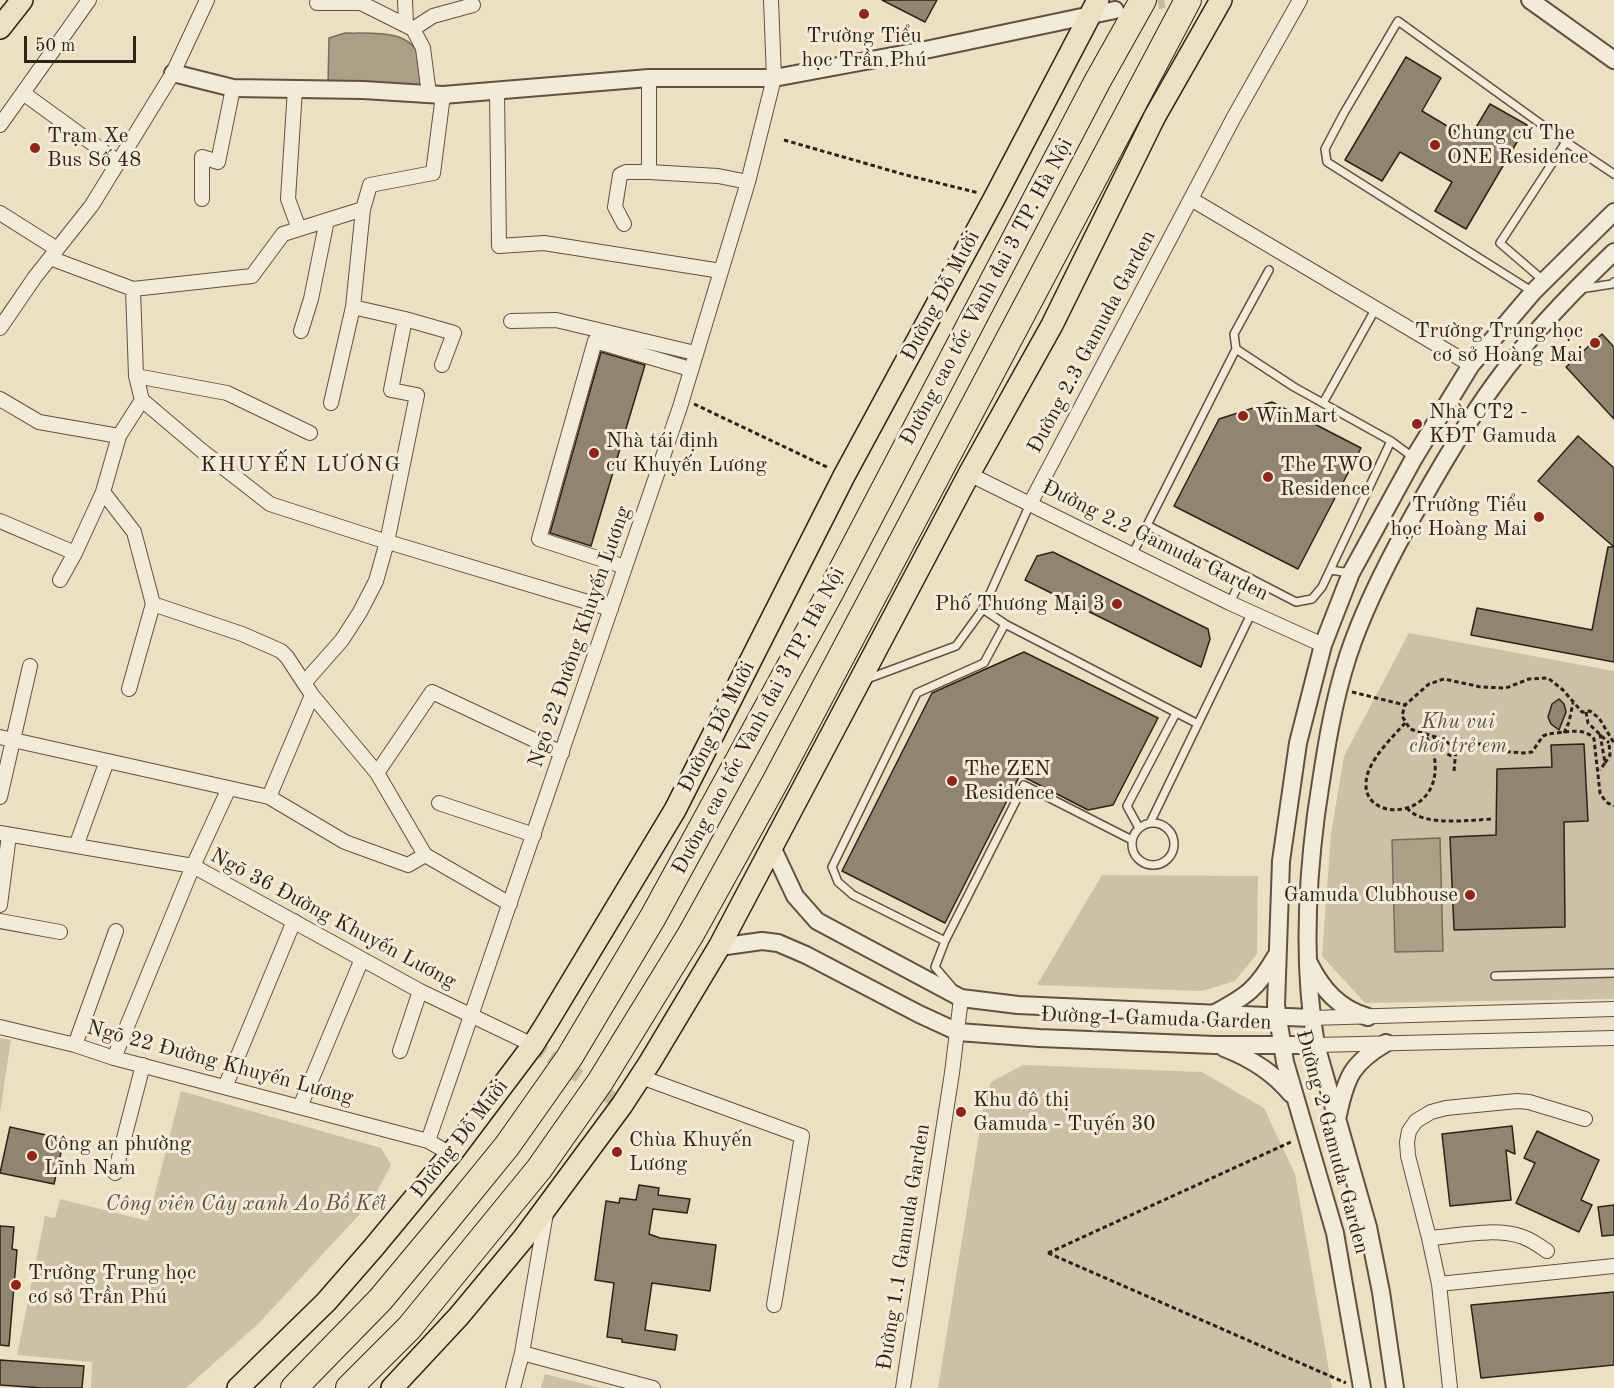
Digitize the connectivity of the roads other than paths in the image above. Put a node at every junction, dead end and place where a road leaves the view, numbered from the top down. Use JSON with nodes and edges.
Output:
{"nodes":[{"id":1,"x":22,"y":0,"type":"edge"},
{"id":2,"x":89,"y":0,"type":"edge"},
{"id":3,"x":207,"y":0,"type":"edge"},
{"id":4,"x":405,"y":0,"type":"edge"},
{"id":5,"x":771,"y":0,"type":"edge"},
{"id":6,"x":1143,"y":0,"type":"edge"},
{"id":7,"x":1188,"y":0,"type":"edge"},
{"id":8,"x":1221,"y":0,"type":"edge"},
{"id":9,"x":1300,"y":0,"type":"edge"},
{"id":10,"x":1530,"y":0,"type":"edge"},
{"id":11,"x":317,"y":3,"type":"dead end"},
{"id":12,"x":472,"y":5,"type":"dead end"},
{"id":13,"x":1100,"y":9,"type":"edge"},
{"id":14,"x":409,"y":27,"type":"junction"},
{"id":15,"x":0,"y":28,"type":"edge"},
{"id":16,"x":1613,"y":58,"type":"edge"},
{"id":17,"x":172,"y":73,"type":"junction"},
{"id":18,"x":649,"y":78,"type":"junction"},
{"id":19,"x":774,"y":78,"type":"junction"},
{"id":20,"x":233,"y":88,"type":"junction"},
{"id":21,"x":295,"y":89,"type":"junction"},
{"id":22,"x":497,"y":92,"type":"junction"},
{"id":23,"x":23,"y":93,"type":"junction"},
{"id":24,"x":436,"y":95,"type":"junction"},
{"id":25,"x":0,"y":125,"type":"edge"},
{"id":26,"x":1566,"y":142,"type":"junction"},
{"id":27,"x":118,"y":162,"type":"junction"},
{"id":28,"x":649,"y":172,"type":"junction"},
{"id":29,"x":1614,"y":174,"type":"edge"},
{"id":30,"x":748,"y":182,"type":"junction"},
{"id":31,"x":202,"y":199,"type":"dead end"},
{"id":32,"x":1191,"y":199,"type":"junction"},
{"id":33,"x":363,"y":209,"type":"junction"},
{"id":34,"x":1614,"y":212,"type":"edge"},
{"id":35,"x":0,"y":213,"type":"edge"},
{"id":36,"x":327,"y":220,"type":"junction"},
{"id":37,"x":624,"y":224,"type":"dead end"},
{"id":38,"x":299,"y":229,"type":"junction"},
{"id":39,"x":1614,"y":252,"type":"edge"},
{"id":40,"x":54,"y":254,"type":"junction"},
{"id":41,"x":1269,"y":270,"type":"dead end"},
{"id":42,"x":721,"y":271,"type":"junction"},
{"id":43,"x":1614,"y":282,"type":"edge"},
{"id":44,"x":1539,"y":286,"type":"junction"},
{"id":45,"x":133,"y":289,"type":"junction"},
{"id":46,"x":1570,"y":295,"type":"junction"},
{"id":47,"x":353,"y":307,"type":"junction"},
{"id":48,"x":1376,"y":308,"type":"junction"},
{"id":49,"x":405,"y":319,"type":"junction"},
{"id":50,"x":511,"y":321,"type":"dead end"},
{"id":51,"x":0,"y":328,"type":"edge"},
{"id":52,"x":301,"y":331,"type":"dead end"},
{"id":53,"x":1236,"y":349,"type":"junction"},
{"id":54,"x":695,"y":353,"type":"junction"},
{"id":55,"x":442,"y":364,"type":"dead end"},
{"id":56,"x":1471,"y":365,"type":"junction"},
{"id":57,"x":690,"y":369,"type":"junction"},
{"id":58,"x":136,"y":376,"type":"junction"},
{"id":59,"x":0,"y":399,"type":"edge"},
{"id":60,"x":142,"y":400,"type":"junction"},
{"id":61,"x":332,"y":403,"type":"dead end"},
{"id":62,"x":1323,"y":403,"type":"junction"},
{"id":63,"x":310,"y":433,"type":"dead end"},
{"id":64,"x":119,"y":436,"type":"junction"},
{"id":65,"x":1391,"y":441,"type":"junction"},
{"id":66,"x":1414,"y":458,"type":"junction"},
{"id":67,"x":969,"y":474,"type":"junction"},
{"id":68,"x":103,"y":492,"type":"junction"},
{"id":69,"x":1030,"y":504,"type":"junction"},
{"id":70,"x":1,"y":524,"type":"edge"},
{"id":71,"x":1147,"y":525,"type":"junction"},
{"id":72,"x":387,"y":542,"type":"junction"},
{"id":73,"x":75,"y":553,"type":"junction"},
{"id":74,"x":1132,"y":555,"type":"junction"},
{"id":75,"x":626,"y":567,"type":"junction"},
{"id":76,"x":1330,"y":570,"type":"junction"},
{"id":77,"x":1351,"y":573,"type":"junction"},
{"id":78,"x":1243,"y":575,"type":"junction"},
{"id":79,"x":60,"y":580,"type":"dead end"},
{"id":80,"x":1230,"y":603,"type":"junction"},
{"id":81,"x":153,"y":604,"type":"junction"},
{"id":82,"x":611,"y":609,"type":"junction"},
{"id":83,"x":983,"y":609,"type":"junction"},
{"id":84,"x":1252,"y":612,"type":"junction"},
{"id":85,"x":1005,"y":624,"type":"junction"},
{"id":86,"x":1323,"y":645,"type":"junction"},
{"id":87,"x":1348,"y":655,"type":"junction"},
{"id":88,"x":30,"y":666,"type":"dead end"},
{"id":89,"x":860,"y":682,"type":"junction"},
{"id":90,"x":129,"y":689,"type":"dead end"},
{"id":91,"x":308,"y":689,"type":"junction"},
{"id":92,"x":1176,"y":713,"type":"junction"},
{"id":93,"x":1198,"y":724,"type":"junction"},
{"id":94,"x":0,"y":737,"type":"edge"},
{"id":95,"x":15,"y":740,"type":"junction"},
{"id":96,"x":562,"y":753,"type":"junction"},
{"id":97,"x":107,"y":761,"type":"junction"},
{"id":98,"x":377,"y":773,"type":"junction"},
{"id":99,"x":230,"y":788,"type":"junction"},
{"id":100,"x":0,"y":797,"type":"edge"},
{"id":101,"x":269,"y":797,"type":"junction"},
{"id":102,"x":439,"y":803,"type":"dead end"},
{"id":103,"x":1150,"y":823,"type":"junction"},
{"id":104,"x":1139,"y":828,"type":"junction"},
{"id":105,"x":4,"y":834,"type":"edge"},
{"id":106,"x":534,"y":835,"type":"junction"},
{"id":107,"x":1132,"y":840,"type":"junction"},
{"id":108,"x":76,"y":846,"type":"junction"},
{"id":109,"x":772,"y":847,"type":"junction"},
{"id":110,"x":425,"y":855,"type":"junction"},
{"id":111,"x":193,"y":866,"type":"junction"},
{"id":112,"x":510,"y":904,"type":"junction"},
{"id":113,"x":0,"y":905,"type":"edge"},
{"id":114,"x":0,"y":921,"type":"edge"},
{"id":115,"x":294,"y":921,"type":"junction"},
{"id":116,"x":116,"y":931,"type":"dead end"},
{"id":117,"x":60,"y":932,"type":"dead end"},
{"id":118,"x":945,"y":941,"type":"junction"},
{"id":119,"x":719,"y":947,"type":"junction"},
{"id":120,"x":1277,"y":955,"type":"junction"},
{"id":121,"x":362,"y":959,"type":"junction"},
{"id":122,"x":1307,"y":959,"type":"junction"},
{"id":123,"x":1614,"y":973,"type":"edge"},
{"id":124,"x":1495,"y":976,"type":"dead end"},
{"id":125,"x":420,"y":991,"type":"junction"},
{"id":126,"x":961,"y":998,"type":"junction"},
{"id":127,"x":1614,"y":1009,"type":"edge"},
{"id":128,"x":1212,"y":1014,"type":"junction"},
{"id":129,"x":472,"y":1017,"type":"junction"},
{"id":130,"x":1277,"y":1017,"type":"junction"},
{"id":131,"x":1368,"y":1017,"type":"junction"},
{"id":132,"x":1311,"y":1018,"type":"junction"},
{"id":133,"x":0,"y":1027,"type":"edge"},
{"id":134,"x":958,"y":1032,"type":"junction"},
{"id":135,"x":1614,"y":1038,"type":"edge"},
{"id":136,"x":1386,"y":1043,"type":"junction"},
{"id":137,"x":75,"y":1045,"type":"junction"},
{"id":138,"x":533,"y":1045,"type":"junction"},
{"id":139,"x":1215,"y":1045,"type":"junction"},
{"id":140,"x":1316,"y":1045,"type":"junction"},
{"id":141,"x":1282,"y":1046,"type":"junction"},
{"id":142,"x":400,"y":1051,"type":"dead end"},
{"id":143,"x":114,"y":1058,"type":"junction"},
{"id":144,"x":143,"y":1065,"type":"junction"},
{"id":145,"x":641,"y":1077,"type":"junction"},
{"id":146,"x":225,"y":1087,"type":"junction"},
{"id":147,"x":1295,"y":1099,"type":"junction"},
{"id":148,"x":300,"y":1107,"type":"junction"},
{"id":149,"x":1338,"y":1118,"type":"junction"},
{"id":150,"x":1585,"y":1119,"type":"dead end"},
{"id":151,"x":428,"y":1141,"type":"junction"},
{"id":152,"x":451,"y":1154,"type":"junction"},
{"id":153,"x":115,"y":1173,"type":"dead end"},
{"id":154,"x":548,"y":1206,"type":"junction"},
{"id":155,"x":1429,"y":1238,"type":"junction"},
{"id":156,"x":1547,"y":1251,"type":"dead end"},
{"id":157,"x":1614,"y":1266,"type":"edge"},
{"id":158,"x":1439,"y":1284,"type":"junction"},
{"id":159,"x":774,"y":1305,"type":"dead end"},
{"id":160,"x":522,"y":1353,"type":"junction"},
{"id":161,"x":1354,"y":1386,"type":"edge"},
{"id":162,"x":238,"y":1388,"type":"edge"},
{"id":163,"x":294,"y":1388,"type":"edge"},
{"id":164,"x":349,"y":1388,"type":"edge"},
{"id":165,"x":392,"y":1388,"type":"edge"},
{"id":166,"x":513,"y":1388,"type":"edge"},
{"id":167,"x":653,"y":1388,"type":"edge"},
{"id":168,"x":903,"y":1388,"type":"edge"},
{"id":169,"x":1395,"y":1388,"type":"edge"},
{"id":170,"x":1450,"y":1388,"type":"edge"}],
"edges":[{"from":1,"to":15,"type":"main road"},
{"from":2,"to":23,"type":"street"},
{"from":3,"to":17,"type":"street"},
{"from":4,"to":14,"type":"street"},
{"from":5,"to":19,"type":"street","name":"Ngõ 22 Đường Khuyến Lương"},
{"from":6,"to":163,"type":"highway","name":"Đường cao tốc Vành đai 3 TP. Hà Nội"},
{"from":7,"to":164,"type":"highway","name":"Đường cao tốc Vành đai 3 TP. Hà Nội"},
{"from":8,"to":67,"type":"main road"},
{"from":9,"to":32,"type":"street","name":"Đường 2.3 Gamuda Garden"},
{"from":10,"to":16,"type":"street"},
{"from":11,"to":14,"type":"street"},
{"from":12,"to":14,"type":"street"},
{"from":13,"to":19,"type":"street"},
{"from":13,"to":138,"type":"main road","name":"Đường Đỗ Mười"},
{"from":14,"to":24,"type":"street"},
{"from":17,"to":20,"type":"street"},
{"from":17,"to":27,"type":"street"},
{"from":18,"to":19,"type":"street"},
{"from":18,"to":22,"type":"street"},
{"from":18,"to":28,"type":"street"},
{"from":19,"to":30,"type":"street","name":"Ngõ 22 Đường Khuyến Lương"},
{"from":20,"to":21,"type":"street"},
{"from":20,"to":31,"type":"street"},
{"from":21,"to":24,"type":"street"},
{"from":21,"to":38,"type":"street"},
{"from":22,"to":24,"type":"street"},
{"from":22,"to":42,"type":"street"},
{"from":23,"to":25,"type":"street"},
{"from":23,"to":27,"type":"street"},
{"from":24,"to":33,"type":"street"},
{"from":26,"to":29,"type":"lane"},
{"from":26,"to":44,"type":"lane"},
{"from":26,"to":44,"type":"lane"},
{"from":27,"to":40,"type":"street"},
{"from":28,"to":30,"type":"street"},
{"from":28,"to":37,"type":"street"},
{"from":30,"to":42,"type":"street","name":"Ngõ 22 Đường Khuyến Lương"},
{"from":32,"to":48,"type":"street"},
{"from":32,"to":69,"type":"street","name":"Đường 2.3 Gamuda Garden"},
{"from":33,"to":36,"type":"street"},
{"from":33,"to":47,"type":"street"},
{"from":34,"to":44,"type":"street","name":"Đường 2 Gamuda Garden"},
{"from":35,"to":40,"type":"street"},
{"from":36,"to":38,"type":"street"},
{"from":36,"to":52,"type":"street"},
{"from":38,"to":45,"type":"street"},
{"from":39,"to":46,"type":"street","name":"Đường 2 Gamuda Garden"},
{"from":40,"to":45,"type":"street"},
{"from":40,"to":51,"type":"street"},
{"from":41,"to":53,"type":"lane"},
{"from":42,"to":54,"type":"street","name":"Ngõ 22 Đường Khuyến Lương"},
{"from":43,"to":46,"type":"lane"},
{"from":44,"to":46,"type":"street"},
{"from":44,"to":56,"type":"street","name":"Đường 2 Gamuda Garden"},
{"from":45,"to":58,"type":"street"},
{"from":46,"to":87,"type":"street","name":"Đường 2 Gamuda Garden"},
{"from":47,"to":49,"type":"street"},
{"from":47,"to":61,"type":"street"},
{"from":48,"to":56,"type":"street"},
{"from":48,"to":62,"type":"lane"},
{"from":49,"to":55,"type":"street"},
{"from":49,"to":72,"type":"street"},
{"from":50,"to":54,"type":"street"},
{"from":53,"to":62,"type":"lane"},
{"from":53,"to":71,"type":"lane"},
{"from":54,"to":57,"type":"street","name":"Ngõ 22 Đường Khuyến Lương"},
{"from":56,"to":66,"type":"street","name":"Đường 2 Gamuda Garden"},
{"from":57,"to":75,"type":"street","name":"Ngõ 22 Đường Khuyến Lương"},
{"from":57,"to":75,"type":"street"},
{"from":58,"to":60,"type":"street"},
{"from":58,"to":63,"type":"street"},
{"from":59,"to":64,"type":"street"},
{"from":60,"to":64,"type":"street"},
{"from":60,"to":72,"type":"street"},
{"from":62,"to":65,"type":"lane"},
{"from":64,"to":68,"type":"street"},
{"from":65,"to":66,"type":"lane"},
{"from":65,"to":76,"type":"lane"},
{"from":66,"to":77,"type":"street","name":"Đường 2 Gamuda Garden"},
{"from":67,"to":69,"type":"street","name":"Đường 2.2 Gamuda Garden"},
{"from":67,"to":89,"type":"main road"},
{"from":68,"to":73,"type":"street"},
{"from":68,"to":81,"type":"street"},
{"from":69,"to":74,"type":"street","name":"Đường 2.2 Gamuda Garden"},
{"from":69,"to":83,"type":"lane"},
{"from":70,"to":73,"type":"street"},
{"from":71,"to":74,"type":"lane"},
{"from":71,"to":78,"type":"lane"},
{"from":72,"to":82,"type":"street"},
{"from":72,"to":91,"type":"street"},
{"from":73,"to":79,"type":"street"},
{"from":74,"to":80,"type":"street","name":"Đường 2.2 Gamuda Garden"},
{"from":75,"to":82,"type":"street","name":"Ngõ 22 Đường Khuyến Lương"},
{"from":76,"to":77,"type":"lane"},
{"from":76,"to":78,"type":"lane"},
{"from":77,"to":86,"type":"street","name":"Đường 2 Gamuda Garden"},
{"from":78,"to":80,"type":"lane"},
{"from":80,"to":84,"type":"street","name":"Đường 2.2 Gamuda Garden"},
{"from":81,"to":90,"type":"street"},
{"from":81,"to":91,"type":"street"},
{"from":82,"to":96,"type":"street","name":"Ngõ 22 Đường Khuyến Lương"},
{"from":83,"to":85,"type":"lane"},
{"from":83,"to":89,"type":"lane"},
{"from":84,"to":86,"type":"street","name":"Đường 2.2 Gamuda Garden"},
{"from":84,"to":93,"type":"lane"},
{"from":85,"to":92,"type":"lane"},
{"from":85,"to":118,"type":"lane"},
{"from":86,"to":87,"type":"street"},
{"from":86,"to":120,"type":"street","name":"Đường 2 Gamuda Garden"},
{"from":87,"to":122,"type":"street","name":"Đường 2 Gamuda Garden"},
{"from":88,"to":95,"type":"street"},
{"from":89,"to":109,"type":"main road"},
{"from":91,"to":98,"type":"street"},
{"from":91,"to":101,"type":"street"},
{"from":92,"to":93,"type":"lane"},
{"from":92,"to":104,"type":"lane"},
{"from":93,"to":103,"type":"lane"},
{"from":94,"to":95,"type":"street"},
{"from":95,"to":97,"type":"street"},
{"from":95,"to":100,"type":"street"},
{"from":96,"to":98,"type":"street"},
{"from":96,"to":106,"type":"street","name":"Ngõ 22 Đường Khuyến Lương"},
{"from":97,"to":99,"type":"street"},
{"from":97,"to":108,"type":"street"},
{"from":98,"to":110,"type":"street"},
{"from":99,"to":101,"type":"street"},
{"from":99,"to":111,"type":"street"},
{"from":101,"to":110,"type":"street"},
{"from":102,"to":106,"type":"street"},
{"from":103,"to":104,"type":"lane"},
{"from":103,"to":107,"type":"lane"},
{"from":104,"to":107,"type":"lane"},
{"from":105,"to":108,"type":"street","name":"Ngõ 36 Đường Khuyến Lương"},
{"from":105,"to":113,"type":"street"},
{"from":106,"to":112,"type":"street","name":"Ngõ 22 Đường Khuyến Lương"},
{"from":107,"to":118,"type":"lane"},
{"from":108,"to":111,"type":"street","name":"Ngõ 36 Đường Khuyến Lương"},
{"from":109,"to":119,"type":"main road"},
{"from":109,"to":126,"type":"street","name":"Đường 1 Gamuda Garden"},
{"from":110,"to":112,"type":"street"},
{"from":111,"to":115,"type":"street","name":"Ngõ 36 Đường Khuyến Lương"},
{"from":111,"to":143,"type":"street"},
{"from":112,"to":129,"type":"street","name":"Ngõ 22 Đường Khuyến Lương"},
{"from":114,"to":117,"type":"street"},
{"from":115,"to":121,"type":"street","name":"Ngõ 36 Đường Khuyến Lương"},
{"from":115,"to":146,"type":"street"},
{"from":116,"to":137,"type":"street"},
{"from":118,"to":126,"type":"lane"},
{"from":119,"to":134,"type":"street","name":"Đường 1 Gamuda Garden"},
{"from":119,"to":145,"type":"main road"},
{"from":120,"to":128,"type":"street"},
{"from":120,"to":130,"type":"street","name":"Đường 2 Gamuda Garden"},
{"from":121,"to":125,"type":"street","name":"Ngõ 36 Đường Khuyến Lương"},
{"from":121,"to":148,"type":"street"},
{"from":122,"to":131,"type":"street"},
{"from":122,"to":132,"type":"street","name":"Đường 2 Gamuda Garden"},
{"from":123,"to":124,"type":"lane"},
{"from":125,"to":129,"type":"street","name":"Ngõ 36 Đường Khuyến Lương"},
{"from":125,"to":142,"type":"street"},
{"from":126,"to":128,"type":"street","name":"Đường 1 Gamuda Garden"},
{"from":126,"to":134,"type":"street","name":"Đường 1.1 Gamuda Garden"},
{"from":127,"to":131,"type":"street","name":"Đường 1 Gamuda Garden"},
{"from":128,"to":130,"type":"street","name":"Đường 1 Gamuda Garden"},
{"from":129,"to":138,"type":"street","name":"Ngõ 36 Đường Khuyến Lương"},
{"from":129,"to":151,"type":"street","name":"Ngõ 22 Đường Khuyến Lương"},
{"from":130,"to":132,"type":"street","name":"Đường 1 Gamuda Garden"},
{"from":130,"to":141,"type":"street","name":"Đường 2 Gamuda Garden"},
{"from":131,"to":132,"type":"street","name":"Đường 1 Gamuda Garden"},
{"from":132,"to":140,"type":"street","name":"Đường 2 Gamuda Garden"},
{"from":133,"to":137,"type":"street","name":"Ngõ 22 Đường Khuyến Lương"},
{"from":134,"to":139,"type":"street","name":"Đường 1 Gamuda Garden"},
{"from":134,"to":168,"type":"street","name":"Đường 1.1 Gamuda Garden"},
{"from":135,"to":136,"type":"street","name":"Đường 1 Gamuda Garden"},
{"from":136,"to":140,"type":"street","name":"Đường 1 Gamuda Garden"},
{"from":136,"to":149,"type":"street"},
{"from":137,"to":143,"type":"street","name":"Ngõ 22 Đường Khuyến Lương"},
{"from":138,"to":152,"type":"main road","name":"Đường Đỗ Mười"},
{"from":139,"to":141,"type":"street","name":"Đường 1 Gamuda Garden"},
{"from":139,"to":147,"type":"street"},
{"from":140,"to":141,"type":"street","name":"Đường 1 Gamuda Garden"},
{"from":140,"to":149,"type":"street","name":"Đường 2 Gamuda Garden"},
{"from":141,"to":147,"type":"street","name":"Đường 2 Gamuda Garden"},
{"from":143,"to":144,"type":"street","name":"Ngõ 22 Đường Khuyến Lương"},
{"from":144,"to":146,"type":"street","name":"Ngõ 22 Đường Khuyến Lương"},
{"from":144,"to":153,"type":"street"},
{"from":145,"to":154,"type":"main road"},
{"from":145,"to":159,"type":"street"},
{"from":146,"to":148,"type":"street","name":"Ngõ 22 Đường Khuyến Lương"},
{"from":147,"to":161,"type":"street","name":"Đường 2 Gamuda Garden"},
{"from":148,"to":151,"type":"street","name":"Ngõ 22 Đường Khuyến Lương"},
{"from":149,"to":169,"type":"street","name":"Đường 2 Gamuda Garden"},
{"from":150,"to":155,"type":"street"},
{"from":151,"to":152,"type":"street","name":"Ngõ 22 Đường Khuyến Lương"},
{"from":152,"to":162,"type":"main road","name":"Đường Đỗ Mười"},
{"from":154,"to":160,"type":"street"},
{"from":154,"to":165,"type":"main road"},
{"from":155,"to":156,"type":"street"},
{"from":155,"to":158,"type":"street"},
{"from":157,"to":158,"type":"street"},
{"from":158,"to":170,"type":"street"},
{"from":160,"to":166,"type":"street"},
{"from":160,"to":167,"type":"street"}]}
